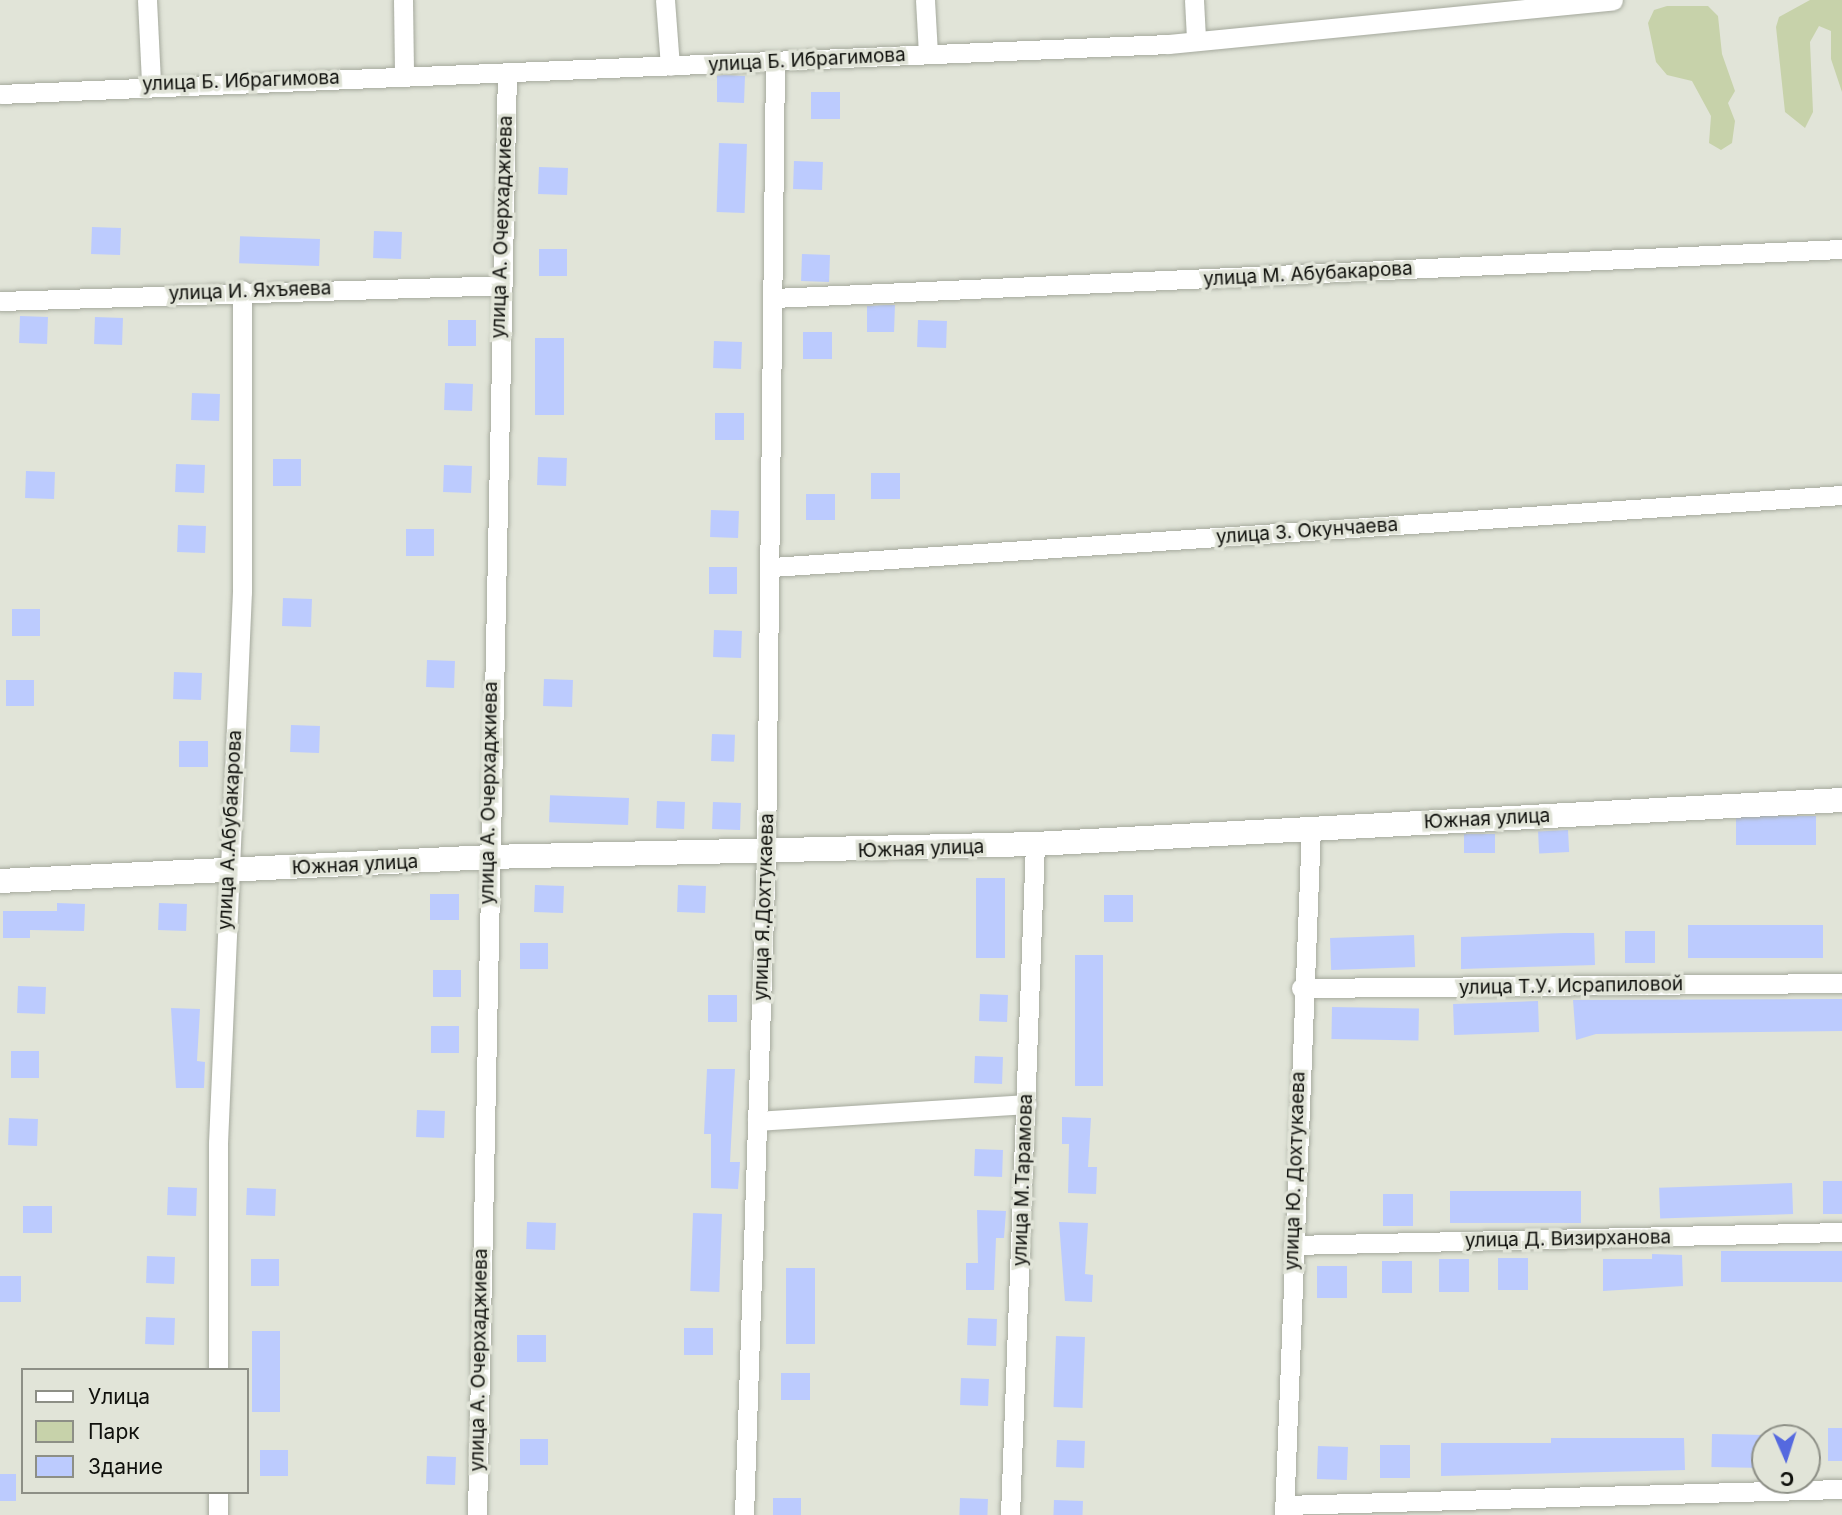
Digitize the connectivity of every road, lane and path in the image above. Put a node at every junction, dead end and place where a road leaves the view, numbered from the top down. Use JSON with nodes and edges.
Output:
{"nodes":[{"id":1,"x":148,"y":0,"type":"edge"},
{"id":2,"x":403,"y":0,"type":"edge"},
{"id":3,"x":665,"y":0,"type":"edge"},
{"id":4,"x":925,"y":0,"type":"edge"},
{"id":5,"x":1194,"y":0,"type":"edge"},
{"id":6,"x":1613,"y":0,"type":"edge"},
{"id":7,"x":1483,"y":5,"type":"edge"},
{"id":8,"x":1196,"y":39,"type":"junction"},
{"id":9,"x":928,"y":54,"type":"junction"},
{"id":10,"x":775,"y":62,"type":"junction"},
{"id":11,"x":670,"y":66,"type":"junction"},
{"id":12,"x":507,"y":72,"type":"junction"},
{"id":13,"x":404,"y":75,"type":"junction"},
{"id":14,"x":151,"y":83,"type":"junction"},
{"id":15,"x":0,"y":94,"type":"edge"},
{"id":16,"x":1842,"y":249,"type":"edge"},
{"id":17,"x":499,"y":285,"type":"junction"},
{"id":18,"x":242,"y":290,"type":"junction"},
{"id":19,"x":774,"y":298,"type":"junction"},
{"id":20,"x":0,"y":301,"type":"edge"},
{"id":21,"x":1842,"y":495,"type":"edge"},
{"id":22,"x":772,"y":567,"type":"junction"},
{"id":23,"x":1842,"y":800,"type":"edge"},
{"id":24,"x":1311,"y":828,"type":"junction"},
{"id":25,"x":1035,"y":844,"type":"junction"},
{"id":26,"x":766,"y":854,"type":"junction"},
{"id":27,"x":488,"y":857,"type":"junction"},
{"id":28,"x":228,"y":872,"type":"junction"},
{"id":29,"x":0,"y":881,"type":"edge"},
{"id":30,"x":1842,"y":983,"type":"edge"},
{"id":31,"x":1301,"y":988,"type":"junction"},
{"id":32,"x":1026,"y":1104,"type":"junction"},
{"id":33,"x":757,"y":1121,"type":"junction"},
{"id":34,"x":1842,"y":1232,"type":"edge"},
{"id":35,"x":1293,"y":1245,"type":"junction"},
{"id":36,"x":218,"y":1368,"type":"edge"},
{"id":37,"x":1842,"y":1489,"type":"edge"},
{"id":38,"x":218,"y":1494,"type":"edge"},
{"id":39,"x":1285,"y":1510,"type":"edge"},
{"id":40,"x":218,"y":1515,"type":"edge"},
{"id":41,"x":477,"y":1515,"type":"edge"},
{"id":42,"x":744,"y":1515,"type":"edge"},
{"id":43,"x":1010,"y":1515,"type":"edge"}],
"edges":[{"from":1,"to":14,"type":"street"},
{"from":2,"to":13,"type":"street"},
{"from":3,"to":11,"type":"street"},
{"from":4,"to":9,"type":"street"},
{"from":5,"to":8,"type":"street"},
{"from":6,"to":7,"type":"street","name":"улица Б. Ибрагимова"},
{"from":7,"to":8,"type":"street","name":"улица Б. Ибрагимова"},
{"from":8,"to":9,"type":"street","name":"улица Б. Ибрагимова"},
{"from":9,"to":10,"type":"street","name":"улица Б. Ибрагимова"},
{"from":10,"to":11,"type":"street","name":"улица Б. Ибрагимова"},
{"from":10,"to":19,"type":"street","name":"улица Я.Дохтукаева"},
{"from":11,"to":12,"type":"street","name":"улица Б. Ибрагимова"},
{"from":12,"to":13,"type":"street","name":"улица Б. Ибрагимова"},
{"from":12,"to":17,"type":"street","name":"улица А. Очерхаджиева"},
{"from":13,"to":14,"type":"street","name":"улица Б. Ибрагимова"},
{"from":14,"to":15,"type":"street","name":"улица Б. Ибрагимова"},
{"from":16,"to":19,"type":"street","name":"улица М. Абубакарова"},
{"from":17,"to":18,"type":"street","name":"улица И. Яхъяева"},
{"from":17,"to":27,"type":"street","name":"улица А. Очерхаджиева"},
{"from":18,"to":20,"type":"street","name":"улица И. Яхъяева"},
{"from":18,"to":28,"type":"street","name":"улица А.Абубакарова"},
{"from":19,"to":22,"type":"street","name":"улица Я.Дохтукаева"},
{"from":21,"to":22,"type":"street","name":"улица З. Окунчаева"},
{"from":22,"to":26,"type":"street","name":"улица Я.Дохтукаева"},
{"from":23,"to":24,"type":"main road","name":"Южная улица"},
{"from":24,"to":25,"type":"main road","name":"Южная улица"},
{"from":24,"to":31,"type":"street","name":"улица Ю. Дохтукаева"},
{"from":25,"to":26,"type":"main road","name":"Южная улица"},
{"from":25,"to":32,"type":"street","name":"улица М.Тарамова"},
{"from":26,"to":27,"type":"main road","name":"Южная улица"},
{"from":26,"to":33,"type":"street","name":"улица Я.Дохтукаева"},
{"from":27,"to":28,"type":"main road","name":"Южная улица"},
{"from":27,"to":41,"type":"street","name":"улица А. Очерхаджиева"},
{"from":28,"to":29,"type":"main road","name":"Южная улица"},
{"from":28,"to":36,"type":"street","name":"улица А.Абубакарова"},
{"from":30,"to":31,"type":"street","name":"улица Т.У. Исрапиловой"},
{"from":31,"to":35,"type":"street","name":"улица Ю. Дохтукаева"},
{"from":32,"to":33,"type":"street"},
{"from":32,"to":43,"type":"street","name":"улица М.Тарамова"},
{"from":33,"to":42,"type":"street","name":"улица Я.Дохтукаева"},
{"from":34,"to":35,"type":"street","name":"улица Д. Визирханова"},
{"from":35,"to":39,"type":"street","name":"улица Ю. Дохтукаева"},
{"from":37,"to":39,"type":"street"},
{"from":38,"to":40,"type":"street"}]}
